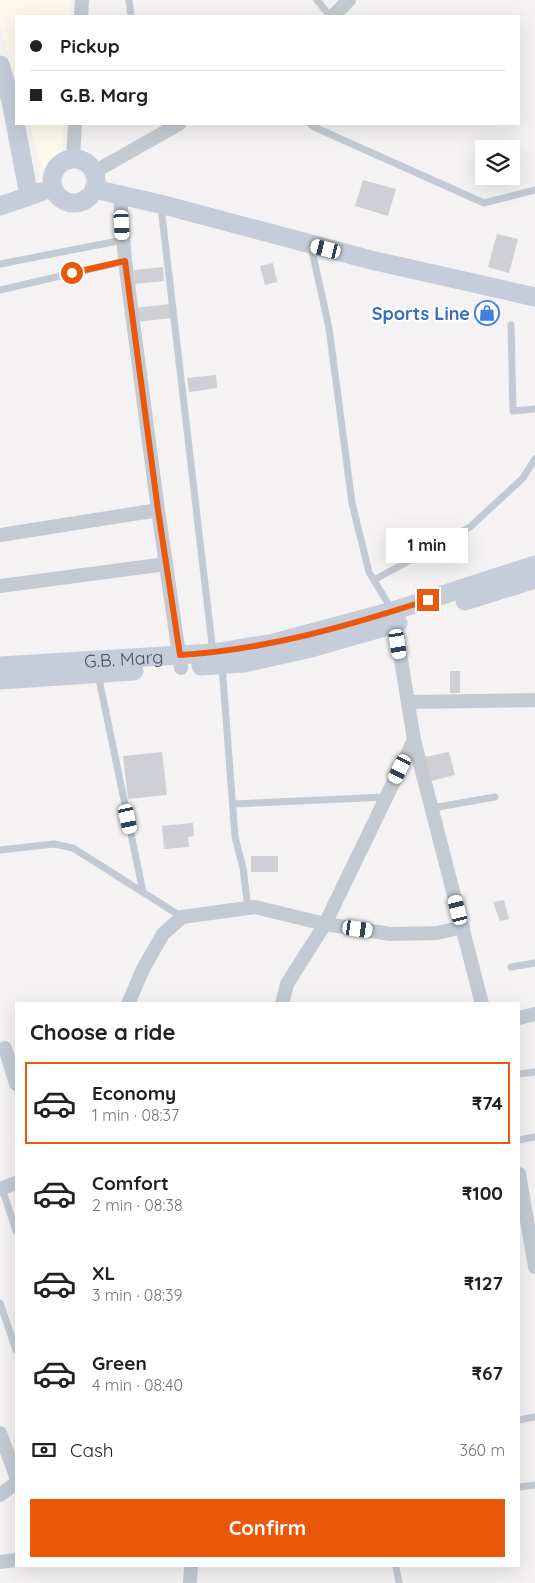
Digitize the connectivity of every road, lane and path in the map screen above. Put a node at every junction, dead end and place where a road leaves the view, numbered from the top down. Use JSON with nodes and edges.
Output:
{"nodes":[{"id":1,"x":82,"y":0,"type":"edge"},
{"id":2,"x":129,"y":0,"type":"edge"},
{"id":3,"x":317,"y":0,"type":"edge"},
{"id":4,"x":349,"y":0,"type":"edge"},
{"id":5,"x":81,"y":15,"type":"edge"},
{"id":6,"x":131,"y":15,"type":"edge"},
{"id":7,"x":330,"y":15,"type":"edge"},
{"id":8,"x":332,"y":15,"type":"edge"},
{"id":9,"x":0,"y":65,"type":"edge"},
{"id":10,"x":6,"y":103,"type":"edge"},
{"id":11,"x":75,"y":125,"type":"edge"},
{"id":12,"x":178,"y":125,"type":"edge"},
{"id":13,"x":311,"y":125,"type":"edge"},
{"id":14,"x":73,"y":159,"type":"junction"},
{"id":15,"x":94,"y":181,"type":"junction"},
{"id":16,"x":53,"y":188,"type":"junction"},
{"id":17,"x":535,"y":190,"type":"edge"},
{"id":18,"x":29,"y":196,"type":"junction"},
{"id":19,"x":120,"y":196,"type":"junction"},
{"id":20,"x":160,"y":204,"type":"junction"},
{"id":21,"x":0,"y":206,"type":"edge"},
{"id":22,"x":123,"y":240,"type":"junction"},
{"id":23,"x":311,"y":245,"type":"junction"},
{"id":24,"x":125,"y":261,"type":"junction"},
{"id":25,"x":0,"y":264,"type":"edge"},
{"id":26,"x":0,"y":290,"type":"edge"},
{"id":27,"x":535,"y":297,"type":"edge"},
{"id":28,"x":511,"y":326,"type":"dead end"},
{"id":29,"x":535,"y":409,"type":"edge"},
{"id":30,"x":535,"y":459,"type":"edge"},
{"id":31,"x":158,"y":510,"type":"junction"},
{"id":32,"x":0,"y":534,"type":"edge"},
{"id":33,"x":166,"y":564,"type":"junction"},
{"id":34,"x":535,"y":565,"type":"edge"},
{"id":35,"x":535,"y":579,"type":"edge"},
{"id":36,"x":374,"y":580,"type":"junction"},
{"id":37,"x":0,"y":586,"type":"edge"},
{"id":38,"x":394,"y":618,"type":"junction"},
{"id":39,"x":218,"y":659,"type":"junction"},
{"id":40,"x":180,"y":661,"type":"junction"},
{"id":41,"x":0,"y":666,"type":"edge"},
{"id":42,"x":98,"y":673,"type":"junction"},
{"id":43,"x":0,"y":680,"type":"edge"},
{"id":44,"x":535,"y":700,"type":"edge"},
{"id":45,"x":408,"y":702,"type":"junction"},
{"id":46,"x":414,"y":740,"type":"junction"},
{"id":47,"x":387,"y":797,"type":"junction"},
{"id":48,"x":495,"y":797,"type":"dead end"},
{"id":49,"x":233,"y":804,"type":"junction"},
{"id":50,"x":432,"y":808,"type":"junction"},
{"id":51,"x":0,"y":850,"type":"edge"},
{"id":52,"x":143,"y":892,"type":"junction"},
{"id":53,"x":248,"y":908,"type":"junction"},
{"id":54,"x":182,"y":917,"type":"junction"},
{"id":55,"x":326,"y":924,"type":"junction"},
{"id":56,"x":463,"y":927,"type":"junction"},
{"id":57,"x":535,"y":963,"type":"edge"},
{"id":58,"x":512,"y":967,"type":"dead end"},
{"id":59,"x":129,"y":1002,"type":"edge"},
{"id":60,"x":282,"y":1002,"type":"edge"},
{"id":61,"x":482,"y":1002,"type":"edge"},
{"id":62,"x":535,"y":1014,"type":"edge"},
{"id":63,"x":520,"y":1018,"type":"edge"},
{"id":64,"x":7,"y":1047,"type":"edge"},
{"id":65,"x":535,"y":1072,"type":"edge"},
{"id":66,"x":520,"y":1074,"type":"edge"},
{"id":67,"x":15,"y":1080,"type":"edge"},
{"id":68,"x":535,"y":1137,"type":"edge"},
{"id":69,"x":520,"y":1140,"type":"edge"},
{"id":70,"x":520,"y":1177,"type":"edge"},
{"id":71,"x":15,"y":1183,"type":"edge"},
{"id":72,"x":1,"y":1189,"type":"edge"},
{"id":73,"x":531,"y":1211,"type":"edge"},
{"id":74,"x":15,"y":1228,"type":"edge"},
{"id":75,"x":534,"y":1259,"type":"edge"},
{"id":76,"x":0,"y":1303,"type":"edge"},
{"id":77,"x":15,"y":1347,"type":"edge"},
{"id":78,"x":535,"y":1417,"type":"edge"},
{"id":79,"x":520,"y":1420,"type":"edge"},
{"id":80,"x":0,"y":1433,"type":"edge"},
{"id":81,"x":15,"y":1473,"type":"edge"},
{"id":82,"x":15,"y":1484,"type":"edge"},
{"id":83,"x":535,"y":1485,"type":"edge"},
{"id":84,"x":520,"y":1487,"type":"edge"},
{"id":85,"x":0,"y":1495,"type":"edge"},
{"id":86,"x":15,"y":1560,"type":"edge"},
{"id":87,"x":0,"y":1562,"type":"edge"},
{"id":88,"x":191,"y":1567,"type":"edge"},
{"id":89,"x":396,"y":1567,"type":"edge"},
{"id":90,"x":190,"y":1583,"type":"edge"},
{"id":91,"x":400,"y":1583,"type":"edge"}],
"edges":[{"from":1,"to":5,"type":"street"},
{"from":2,"to":6,"type":"lane"},
{"from":3,"to":7,"type":"lane"},
{"from":4,"to":8,"type":"street"},
{"from":9,"to":10,"type":"street"},
{"from":10,"to":18,"type":"street"},
{"from":11,"to":14,"type":"street"},
{"from":12,"to":15,"type":"street"},
{"from":13,"to":17,"type":"lane"},
{"from":14,"to":15,"type":"street"},
{"from":14,"to":16,"type":"street"},
{"from":15,"to":16,"type":"street"},
{"from":15,"to":19,"type":"street"},
{"from":16,"to":18,"type":"street"},
{"from":18,"to":21,"type":"street"},
{"from":19,"to":20,"type":"street"},
{"from":19,"to":22,"type":"street"},
{"from":20,"to":23,"type":"street"},
{"from":20,"to":39,"type":"lane"},
{"from":22,"to":24,"type":"street"},
{"from":22,"to":25,"type":"lane"},
{"from":23,"to":27,"type":"street"},
{"from":23,"to":36,"type":"lane"},
{"from":24,"to":26,"type":"lane"},
{"from":24,"to":31,"type":"street"},
{"from":28,"to":29,"type":"lane"},
{"from":30,"to":36,"type":"lane"},
{"from":31,"to":32,"type":"street"},
{"from":31,"to":33,"type":"street"},
{"from":33,"to":37,"type":"street"},
{"from":33,"to":40,"type":"street"},
{"from":34,"to":38,"type":"street","name":"G.B. Marg"},
{"from":35,"to":38,"type":"street"},
{"from":36,"to":38,"type":"lane"},
{"from":38,"to":39,"type":"street","name":"G.B. Marg"},
{"from":38,"to":45,"type":"street"},
{"from":39,"to":40,"type":"street","name":"G.B. Marg"},
{"from":39,"to":49,"type":"lane"},
{"from":40,"to":41,"type":"street","name":"G.B. Marg"},
{"from":40,"to":42,"type":"street"},
{"from":42,"to":43,"type":"street"},
{"from":42,"to":52,"type":"lane"},
{"from":44,"to":45,"type":"street"},
{"from":45,"to":46,"type":"street"},
{"from":46,"to":47,"type":"street"},
{"from":46,"to":50,"type":"street"},
{"from":47,"to":49,"type":"lane"},
{"from":47,"to":55,"type":"street"},
{"from":48,"to":50,"type":"lane"},
{"from":49,"to":53,"type":"lane"},
{"from":50,"to":56,"type":"street"},
{"from":51,"to":52,"type":"lane"},
{"from":52,"to":54,"type":"lane"},
{"from":53,"to":54,"type":"street"},
{"from":53,"to":55,"type":"street"},
{"from":54,"to":59,"type":"street"},
{"from":55,"to":56,"type":"street"},
{"from":55,"to":60,"type":"street"},
{"from":56,"to":61,"type":"street"},
{"from":57,"to":58,"type":"lane"},
{"from":62,"to":63,"type":"street"},
{"from":64,"to":67,"type":"street"},
{"from":65,"to":66,"type":"lane"},
{"from":68,"to":69,"type":"lane"},
{"from":70,"to":73,"type":"street"},
{"from":71,"to":72,"type":"street"},
{"from":72,"to":74,"type":"lane"},
{"from":73,"to":75,"type":"street"},
{"from":76,"to":77,"type":"lane"},
{"from":78,"to":79,"type":"lane"},
{"from":80,"to":81,"type":"street"},
{"from":82,"to":85,"type":"street"},
{"from":83,"to":84,"type":"lane"},
{"from":86,"to":87,"type":"street"},
{"from":88,"to":90,"type":"street"},
{"from":89,"to":91,"type":"lane"}]}
